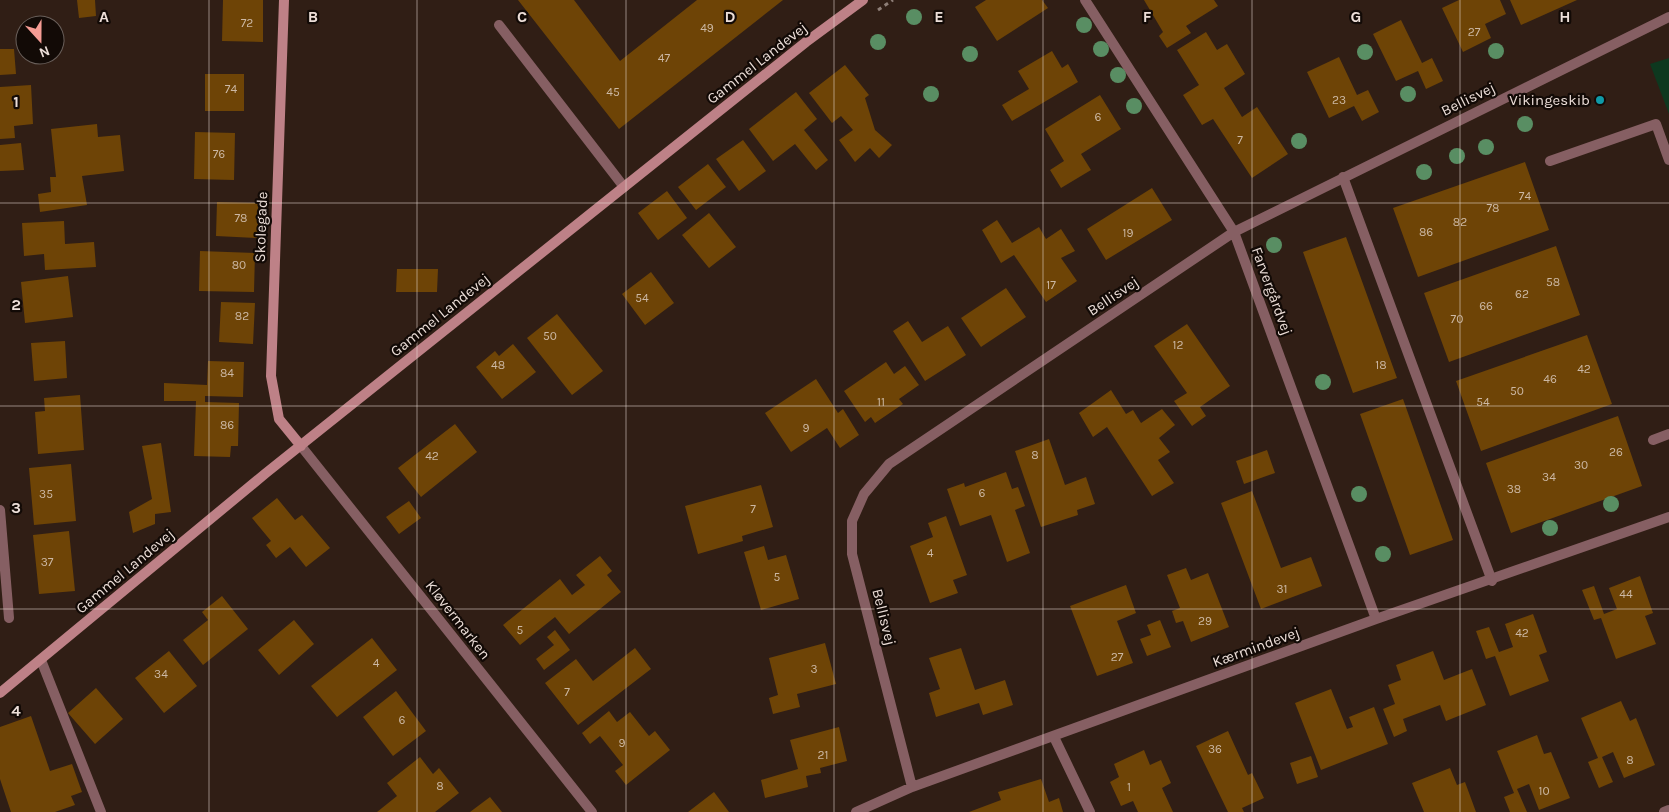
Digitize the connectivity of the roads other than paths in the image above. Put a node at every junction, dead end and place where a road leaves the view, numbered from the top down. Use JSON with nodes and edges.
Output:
{"nodes":[{"id":1,"x":284,"y":0,"type":"edge"},
{"id":2,"x":863,"y":0,"type":"edge"},
{"id":3,"x":1084,"y":0,"type":"edge"},
{"id":4,"x":1669,"y":17,"type":"edge"},
{"id":5,"x":499,"y":25,"type":"dead end"},
{"id":6,"x":1669,"y":160,"type":"edge"},
{"id":7,"x":1550,"y":161,"type":"dead end"},
{"id":8,"x":1343,"y":177,"type":"junction"},
{"id":9,"x":624,"y":187,"type":"junction"},
{"id":10,"x":1234,"y":232,"type":"junction"},
{"id":11,"x":1669,"y":434,"type":"edge"},
{"id":12,"x":1653,"y":440,"type":"dead end"},
{"id":13,"x":301,"y":446,"type":"junction"},
{"id":14,"x":0,"y":510,"type":"edge"},
{"id":15,"x":1669,"y":517,"type":"edge"},
{"id":16,"x":1492,"y":581,"type":"junction"},
{"id":17,"x":9,"y":618,"type":"dead end"},
{"id":18,"x":1376,"y":620,"type":"junction"},
{"id":19,"x":41,"y":660,"type":"junction"},
{"id":20,"x":0,"y":693,"type":"edge"},
{"id":21,"x":1054,"y":737,"type":"junction"},
{"id":22,"x":912,"y":787,"type":"junction"},
{"id":23,"x":1669,"y":810,"type":"edge"},
{"id":24,"x":100,"y":812,"type":"edge"},
{"id":25,"x":592,"y":812,"type":"edge"},
{"id":26,"x":856,"y":812,"type":"edge"},
{"id":27,"x":1090,"y":812,"type":"edge"},
{"id":28,"x":1664,"y":812,"type":"edge"}],
"edges":[{"from":1,"to":13,"type":"street","name":"Skolegade"},
{"from":2,"to":9,"type":"street","name":"Gammel Landevej"},
{"from":3,"to":10,"type":"street","name":"Farvergårdvej"},
{"from":4,"to":8,"type":"street","name":"Bellisvej"},
{"from":5,"to":9,"type":"street"},
{"from":6,"to":7,"type":"street"},
{"from":8,"to":10,"type":"street","name":"Bellisvej"},
{"from":8,"to":16,"type":"street"},
{"from":9,"to":13,"type":"street","name":"Gammel Landevej"},
{"from":10,"to":18,"type":"street","name":"Farvergårdvej"},
{"from":10,"to":22,"type":"street","name":"Bellisvej"},
{"from":11,"to":12,"type":"street"},
{"from":13,"to":19,"type":"street","name":"Gammel Landevej"},
{"from":13,"to":25,"type":"street","name":"Kløvermarken"},
{"from":14,"to":17,"type":"street"},
{"from":15,"to":16,"type":"street","name":"Kærmindevej"},
{"from":16,"to":18,"type":"street","name":"Kærmindevej"},
{"from":18,"to":21,"type":"street","name":"Kærmindevej"},
{"from":19,"to":20,"type":"street","name":"Gammel Landevej"},
{"from":19,"to":24,"type":"street"},
{"from":21,"to":22,"type":"street","name":"Kærmindevej"},
{"from":21,"to":27,"type":"street"},
{"from":22,"to":26,"type":"street","name":"Kærmindevej"},
{"from":23,"to":28,"type":"street"}]}
